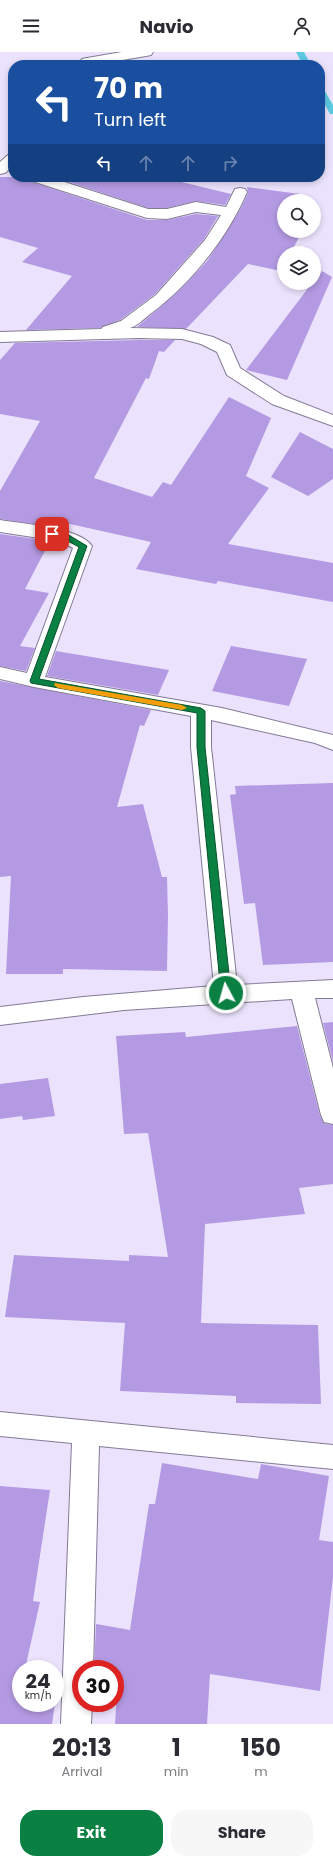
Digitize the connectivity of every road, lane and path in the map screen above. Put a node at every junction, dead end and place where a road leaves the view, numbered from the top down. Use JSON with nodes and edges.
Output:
{"nodes":[{"id":1,"x":146,"y":52,"type":"edge"},
{"id":2,"x":86,"y":60,"type":"edge"},
{"id":3,"x":50,"y":182,"type":"edge"},
{"id":4,"x":240,"y":192,"type":"dead end"},
{"id":5,"x":231,"y":212,"type":"junction"},
{"id":6,"x":134,"y":328,"type":"junction"},
{"id":7,"x":3,"y":341,"type":"edge"},
{"id":8,"x":333,"y":421,"type":"edge"},
{"id":9,"x":0,"y":526,"type":"edge"},
{"id":10,"x":0,"y":673,"type":"edge"},
{"id":11,"x":34,"y":681,"type":"junction"},
{"id":12,"x":201,"y":711,"type":"junction"},
{"id":13,"x":333,"y":743,"type":"edge"},
{"id":14,"x":333,"y":988,"type":"edge"},
{"id":15,"x":301,"y":990,"type":"junction"},
{"id":16,"x":226,"y":993,"type":"junction"},
{"id":17,"x":0,"y":1016,"type":"edge"},
{"id":18,"x":333,"y":1115,"type":"edge"},
{"id":19,"x":0,"y":1424,"type":"edge"},
{"id":20,"x":86,"y":1434,"type":"junction"},
{"id":21,"x":333,"y":1457,"type":"edge"},
{"id":22,"x":76,"y":1724,"type":"edge"}],
"edges":[{"from":1,"to":2,"type":"street"},
{"from":3,"to":5,"type":"street"},
{"from":4,"to":5,"type":"street"},
{"from":5,"to":6,"type":"street"},
{"from":6,"to":7,"type":"street"},
{"from":6,"to":8,"type":"street"},
{"from":9,"to":11,"type":"street"},
{"from":10,"to":11,"type":"street"},
{"from":11,"to":12,"type":"street"},
{"from":12,"to":13,"type":"street"},
{"from":12,"to":16,"type":"street"},
{"from":14,"to":15,"type":"street"},
{"from":15,"to":16,"type":"street"},
{"from":15,"to":18,"type":"street"},
{"from":16,"to":17,"type":"street"},
{"from":19,"to":20,"type":"street"},
{"from":20,"to":21,"type":"street"},
{"from":20,"to":22,"type":"street"}]}
